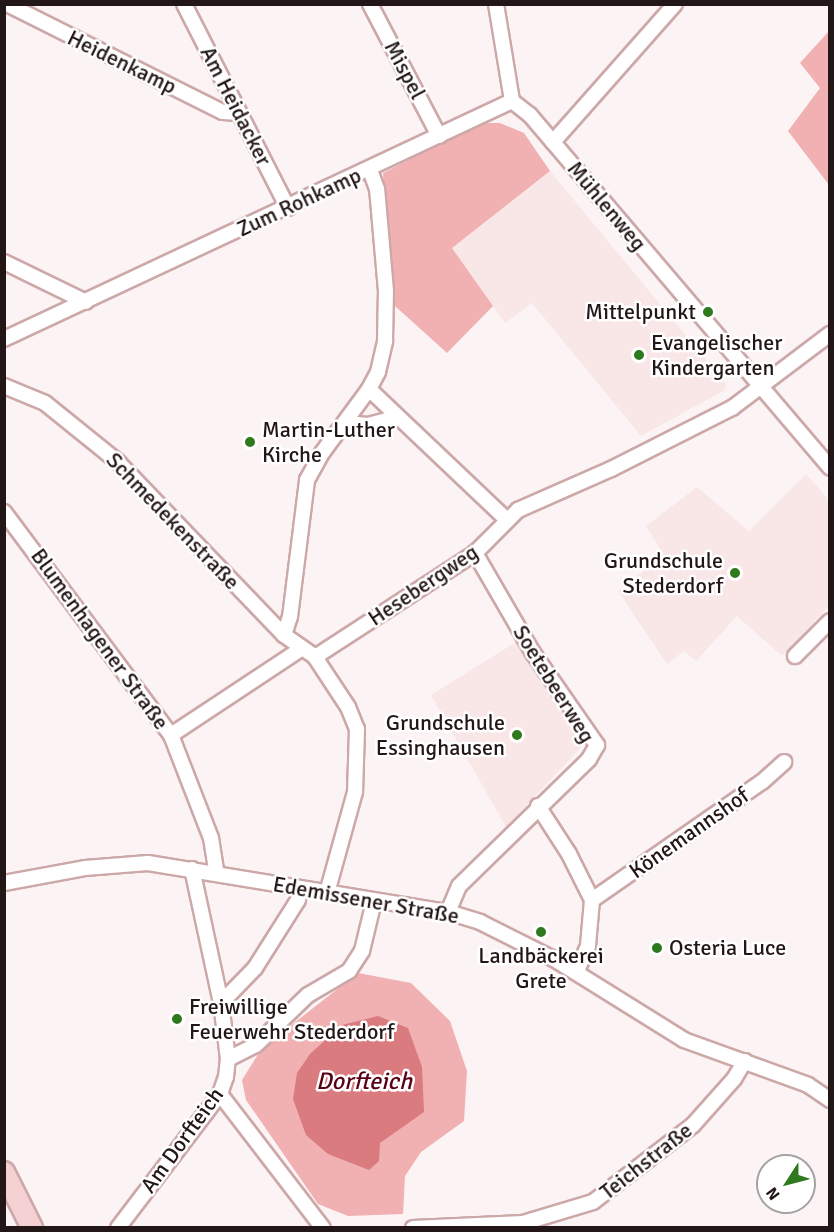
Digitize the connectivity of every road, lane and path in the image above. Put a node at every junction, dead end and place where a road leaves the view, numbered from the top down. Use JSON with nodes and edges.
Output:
{"nodes":[{"id":1,"x":7,"y":4,"type":"edge"},
{"id":2,"x":184,"y":4,"type":"edge"},
{"id":3,"x":370,"y":4,"type":"edge"},
{"id":4,"x":496,"y":4,"type":"edge"},
{"id":5,"x":675,"y":4,"type":"edge"},
{"id":6,"x":512,"y":101,"type":"junction"},
{"id":7,"x":239,"y":113,"type":"junction"},
{"id":8,"x":440,"y":136,"type":"junction"},
{"id":9,"x":553,"y":142,"type":"junction"},
{"id":10,"x":370,"y":170,"type":"junction"},
{"id":11,"x":288,"y":207,"type":"junction"},
{"id":12,"x":4,"y":262,"type":"edge"},
{"id":13,"x":86,"y":302,"type":"junction"},
{"id":14,"x":830,"y":334,"type":"edge"},
{"id":15,"x":4,"y":339,"type":"edge"},
{"id":16,"x":4,"y":386,"type":"edge"},
{"id":17,"x":762,"y":388,"type":"junction"},
{"id":18,"x":369,"y":389,"type":"junction"},
{"id":19,"x":397,"y":417,"type":"junction"},
{"id":20,"x":346,"y":423,"type":"junction"},
{"id":21,"x":830,"y":468,"type":"edge"},
{"id":22,"x":4,"y":512,"type":"edge"},
{"id":23,"x":505,"y":518,"type":"junction"},
{"id":24,"x":475,"y":553,"type":"junction"},
{"id":25,"x":830,"y":621,"type":"edge"},
{"id":26,"x":284,"y":635,"type":"junction"},
{"id":27,"x":302,"y":649,"type":"junction"},
{"id":28,"x":795,"y":656,"type":"dead end"},
{"id":29,"x":315,"y":657,"type":"junction"},
{"id":30,"x":171,"y":735,"type":"junction"},
{"id":31,"x":784,"y":762,"type":"dead end"},
{"id":32,"x":538,"y":806,"type":"junction"},
{"id":33,"x":192,"y":869,"type":"junction"},
{"id":34,"x":218,"y":874,"type":"junction"},
{"id":35,"x":4,"y":883,"type":"edge"},
{"id":36,"x":300,"y":888,"type":"junction"},
{"id":37,"x":327,"y":893,"type":"junction"},
{"id":38,"x":592,"y":900,"type":"junction"},
{"id":39,"x":374,"y":901,"type":"junction"},
{"id":40,"x":448,"y":912,"type":"junction"},
{"id":41,"x":578,"y":972,"type":"junction"},
{"id":42,"x":221,"y":1004,"type":"junction"},
{"id":43,"x":228,"y":1059,"type":"junction"},
{"id":44,"x":745,"y":1060,"type":"junction"},
{"id":45,"x":220,"y":1094,"type":"junction"},
{"id":46,"x":830,"y":1100,"type":"edge"},
{"id":47,"x":4,"y":1172,"type":"edge"},
{"id":48,"x":32,"y":1227,"type":"edge"},
{"id":49,"x":117,"y":1227,"type":"edge"},
{"id":50,"x":322,"y":1227,"type":"edge"},
{"id":51,"x":413,"y":1227,"type":"edge"}],
"edges":[{"from":1,"to":7,"type":"street","name":"Heidenkamp"},
{"from":2,"to":7,"type":"street","name":"Am Heidacker"},
{"from":3,"to":8,"type":"street","name":"Mispel"},
{"from":4,"to":6,"type":"street"},
{"from":5,"to":9,"type":"street"},
{"from":6,"to":8,"type":"street","name":"Zum Rohkamp"},
{"from":6,"to":9,"type":"street","name":"Mühlenweg"},
{"from":7,"to":11,"type":"street","name":"Am Heidacker"},
{"from":8,"to":10,"type":"street","name":"Zum Rohkamp"},
{"from":9,"to":17,"type":"street","name":"Mühlenweg"},
{"from":10,"to":11,"type":"street","name":"Zum Rohkamp"},
{"from":10,"to":18,"type":"street"},
{"from":11,"to":13,"type":"street","name":"Zum Rohkamp"},
{"from":12,"to":13,"type":"street"},
{"from":13,"to":15,"type":"street","name":"Zum Rohkamp"},
{"from":14,"to":17,"type":"street","name":"Hesebergweg"},
{"from":16,"to":26,"type":"street","name":"Schmedekenstraße"},
{"from":17,"to":21,"type":"street","name":"Mühlenweg"},
{"from":17,"to":23,"type":"street","name":"Hesebergweg"},
{"from":18,"to":19,"type":"street"},
{"from":18,"to":20,"type":"street"},
{"from":19,"to":20,"type":"street"},
{"from":19,"to":23,"type":"street"},
{"from":20,"to":26,"type":"street"},
{"from":22,"to":30,"type":"street","name":"Blumenhagener Straße"},
{"from":23,"to":24,"type":"street","name":"Hesebergweg"},
{"from":24,"to":29,"type":"street","name":"Hesebergweg"},
{"from":24,"to":32,"type":"street","name":"Soetebeerweg"},
{"from":25,"to":28,"type":"street"},
{"from":26,"to":27,"type":"street","name":"Schmedekenstraße"},
{"from":27,"to":29,"type":"street"},
{"from":27,"to":30,"type":"street"},
{"from":29,"to":37,"type":"street"},
{"from":30,"to":34,"type":"street","name":"Blumenhagener Straße"},
{"from":31,"to":38,"type":"street","name":"Könemannshof"},
{"from":32,"to":38,"type":"street"},
{"from":32,"to":40,"type":"street","name":"Soetebeerweg"},
{"from":33,"to":34,"type":"street","name":"Edemissener Straße"},
{"from":33,"to":35,"type":"street","name":"Edemissener Straße"},
{"from":33,"to":42,"type":"street","name":"Am Dorfteich"},
{"from":34,"to":36,"type":"street","name":"Edemissener Straße"},
{"from":36,"to":37,"type":"street","name":"Edemissener Straße"},
{"from":36,"to":42,"type":"street"},
{"from":37,"to":39,"type":"street","name":"Edemissener Straße"},
{"from":38,"to":41,"type":"street"},
{"from":39,"to":40,"type":"street","name":"Edemissener Straße"},
{"from":39,"to":43,"type":"street"},
{"from":40,"to":41,"type":"street","name":"Edemissener Straße"},
{"from":41,"to":44,"type":"street","name":"Edemissener Straße"},
{"from":42,"to":43,"type":"street","name":"Am Dorfteich"},
{"from":43,"to":45,"type":"street","name":"Am Dorfteich"},
{"from":44,"to":46,"type":"street","name":"Edemissener Straße"},
{"from":44,"to":51,"type":"street","name":"Teichstraße"},
{"from":45,"to":49,"type":"street","name":"Am Dorfteich"},
{"from":45,"to":50,"type":"street"},
{"from":47,"to":48,"type":"street"}]}
